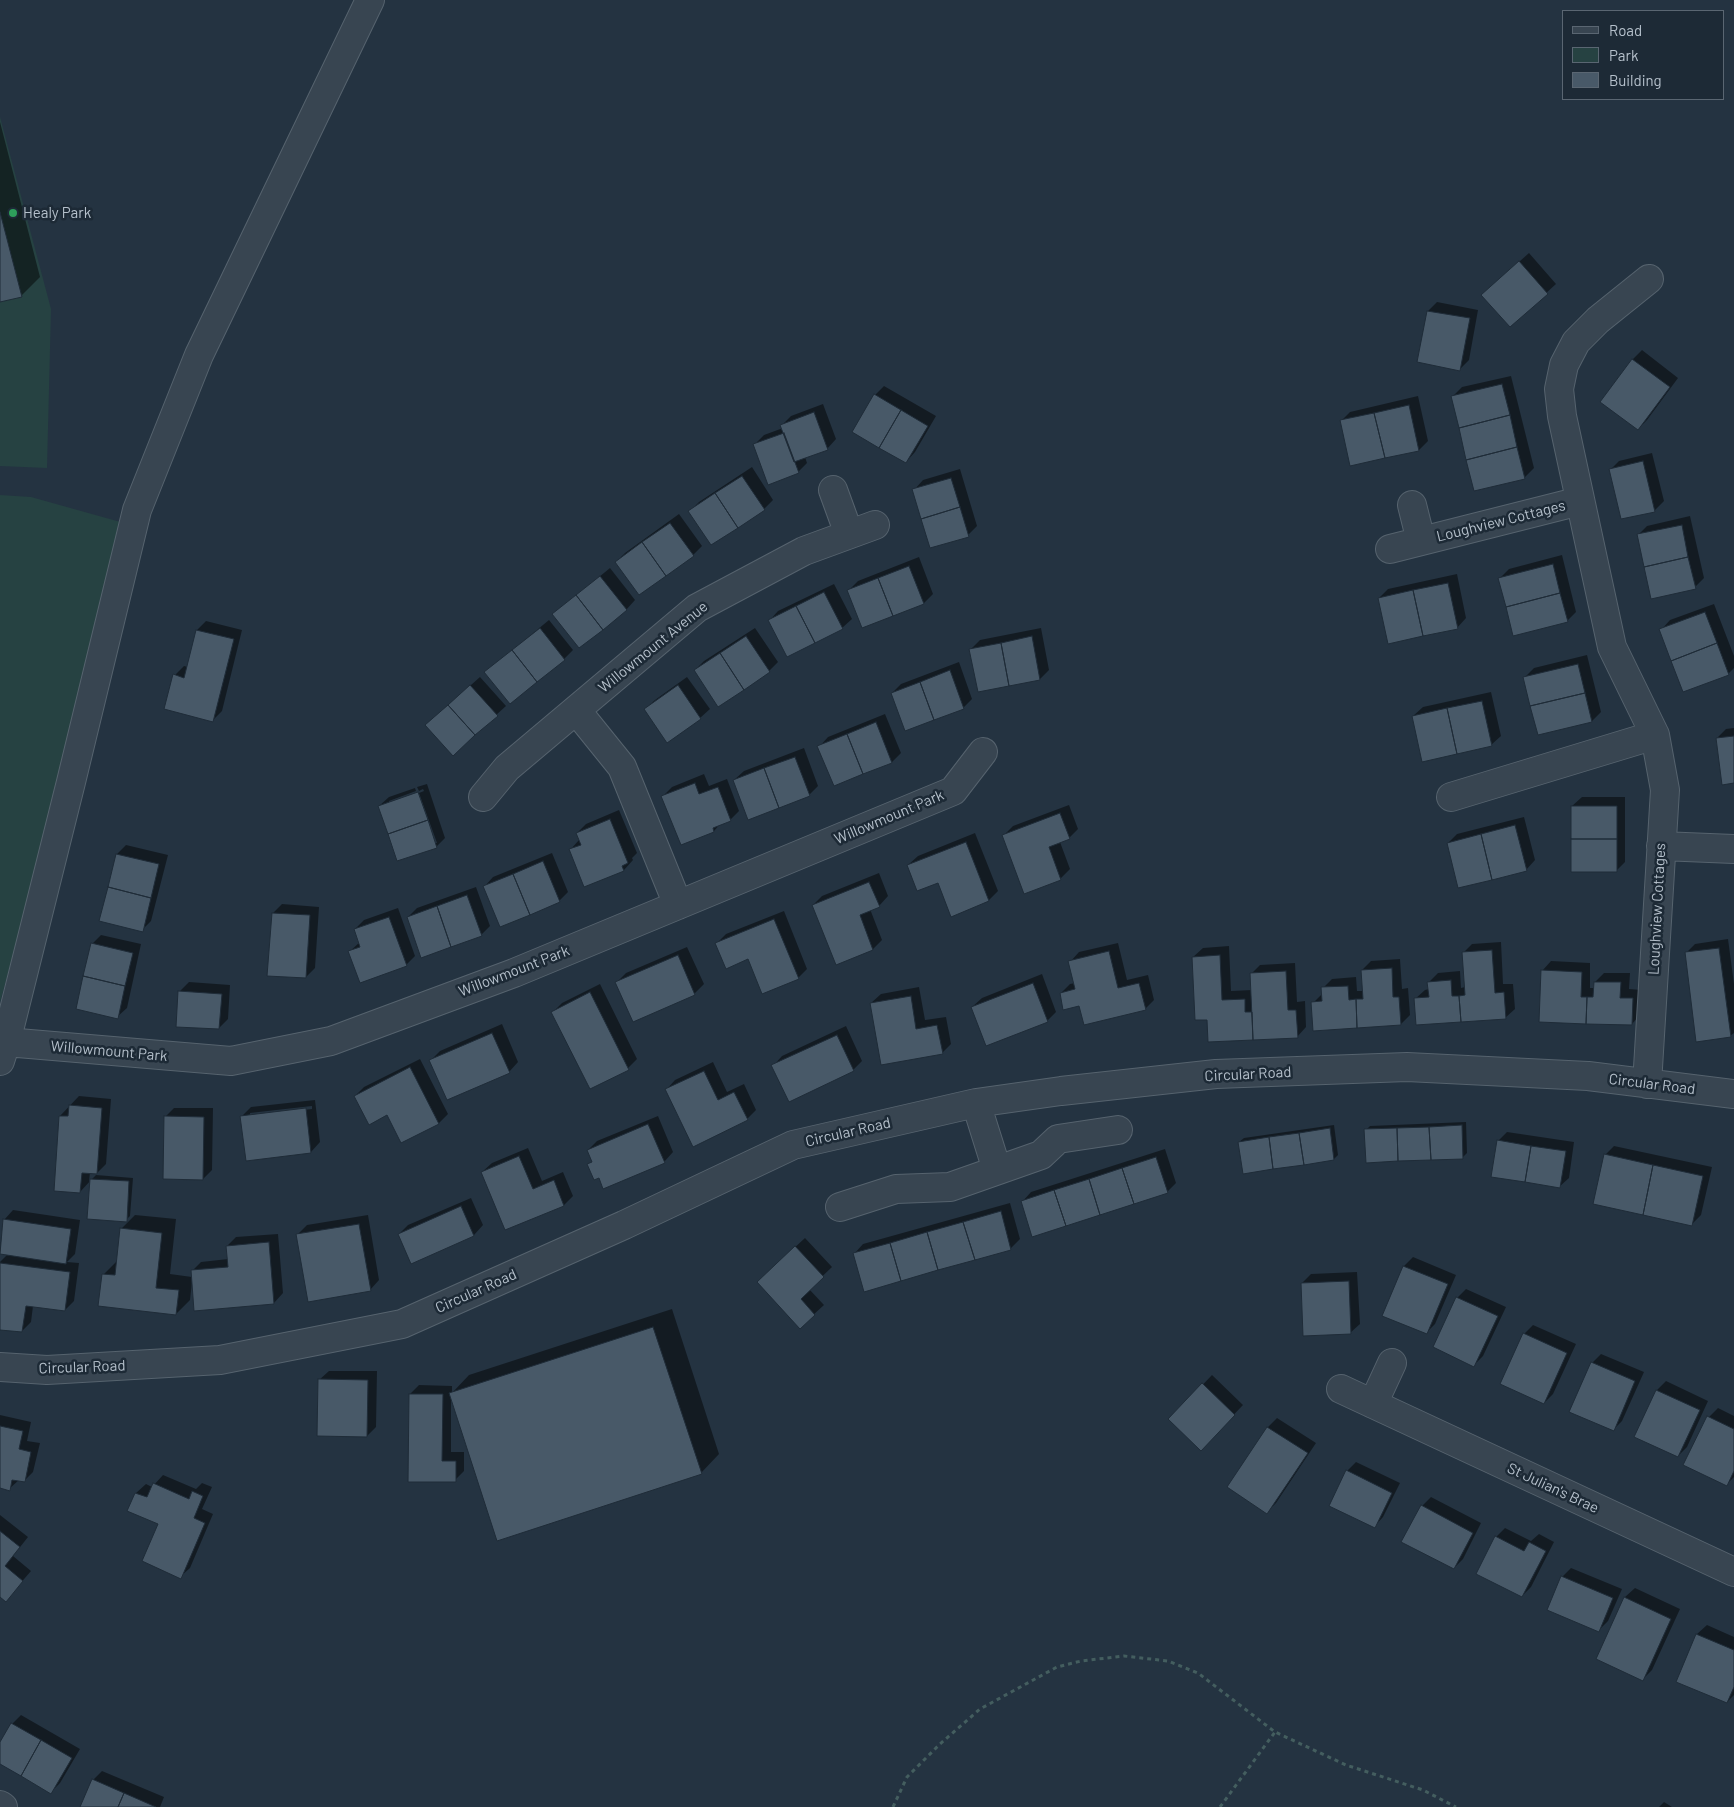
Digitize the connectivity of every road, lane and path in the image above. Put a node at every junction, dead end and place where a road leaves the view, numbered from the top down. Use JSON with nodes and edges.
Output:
{"nodes":[{"id":1,"x":370,"y":0,"type":"edge"},
{"id":2,"x":1650,"y":279,"type":"dead end"},
{"id":3,"x":833,"y":490,"type":"dead end"},
{"id":4,"x":1580,"y":501,"type":"junction"},
{"id":5,"x":1412,"y":505,"type":"dead end"},
{"id":6,"x":875,"y":525,"type":"dead end"},
{"id":7,"x":849,"y":534,"type":"junction"},
{"id":8,"x":1421,"y":541,"type":"junction"},
{"id":9,"x":1390,"y":549,"type":"dead end"},
{"id":10,"x":576,"y":710,"type":"junction"},
{"id":11,"x":1655,"y":735,"type":"junction"},
{"id":12,"x":983,"y":752,"type":"dead end"},
{"id":13,"x":483,"y":797,"type":"dead end"},
{"id":14,"x":1451,"y":797,"type":"dead end"},
{"id":15,"x":1661,"y":846,"type":"junction"},
{"id":16,"x":1734,"y":849,"type":"edge"},
{"id":17,"x":678,"y":904,"type":"junction"},
{"id":18,"x":3,"y":1052,"type":"edge"},
{"id":19,"x":1647,"y":1084,"type":"junction"},
{"id":20,"x":1734,"y":1094,"type":"edge"},
{"id":21,"x":976,"y":1103,"type":"junction"},
{"id":22,"x":1118,"y":1130,"type":"dead end"},
{"id":23,"x":997,"y":1170,"type":"junction"},
{"id":24,"x":840,"y":1207,"type":"dead end"},
{"id":25,"x":1392,"y":1363,"type":"dead end"},
{"id":26,"x":0,"y":1367,"type":"edge"},
{"id":27,"x":1341,"y":1389,"type":"dead end"},
{"id":28,"x":1373,"y":1404,"type":"junction"},
{"id":29,"x":1734,"y":1572,"type":"edge"},
{"id":30,"x":1275,"y":1732,"type":"junction"},
{"id":31,"x":0,"y":1805,"type":"edge"},
{"id":32,"x":3,"y":1807,"type":"edge"},
{"id":33,"x":893,"y":1807,"type":"edge"},
{"id":34,"x":1220,"y":1807,"type":"edge"},
{"id":35,"x":1456,"y":1807,"type":"edge"}],
"edges":[{"from":1,"to":18,"type":"street"},
{"from":2,"to":4,"type":"street","name":"Loughview Cottages"},
{"from":3,"to":7,"type":"street"},
{"from":4,"to":8,"type":"street","name":"Loughview Cottages"},
{"from":4,"to":11,"type":"street","name":"Loughview Cottages"},
{"from":5,"to":8,"type":"street","name":"Loughview Cottages"},
{"from":6,"to":7,"type":"street","name":"Willowmount Avenue"},
{"from":7,"to":10,"type":"street","name":"Willowmount Avenue"},
{"from":8,"to":9,"type":"street","name":"Loughview Cottages"},
{"from":10,"to":13,"type":"street","name":"Willowmount Avenue"},
{"from":10,"to":17,"type":"street"},
{"from":11,"to":14,"type":"street"},
{"from":11,"to":15,"type":"street","name":"Loughview Cottages"},
{"from":12,"to":17,"type":"street","name":"Willowmount Park"},
{"from":15,"to":16,"type":"street"},
{"from":15,"to":19,"type":"street","name":"Loughview Cottages"},
{"from":17,"to":18,"type":"street","name":"Willowmount Park"},
{"from":19,"to":20,"type":"street","name":"Circular Road"},
{"from":19,"to":21,"type":"street","name":"Circular Road"},
{"from":21,"to":23,"type":"street"},
{"from":21,"to":26,"type":"street","name":"Circular Road"},
{"from":22,"to":23,"type":"street"},
{"from":23,"to":24,"type":"street"},
{"from":25,"to":28,"type":"street"},
{"from":27,"to":28,"type":"street","name":"St Julian's Brae"},
{"from":28,"to":29,"type":"street","name":"St Julian's Brae"},
{"from":30,"to":33,"type":"path"},
{"from":30,"to":34,"type":"path"},
{"from":30,"to":35,"type":"path"},
{"from":31,"to":32,"type":"street"}]}
